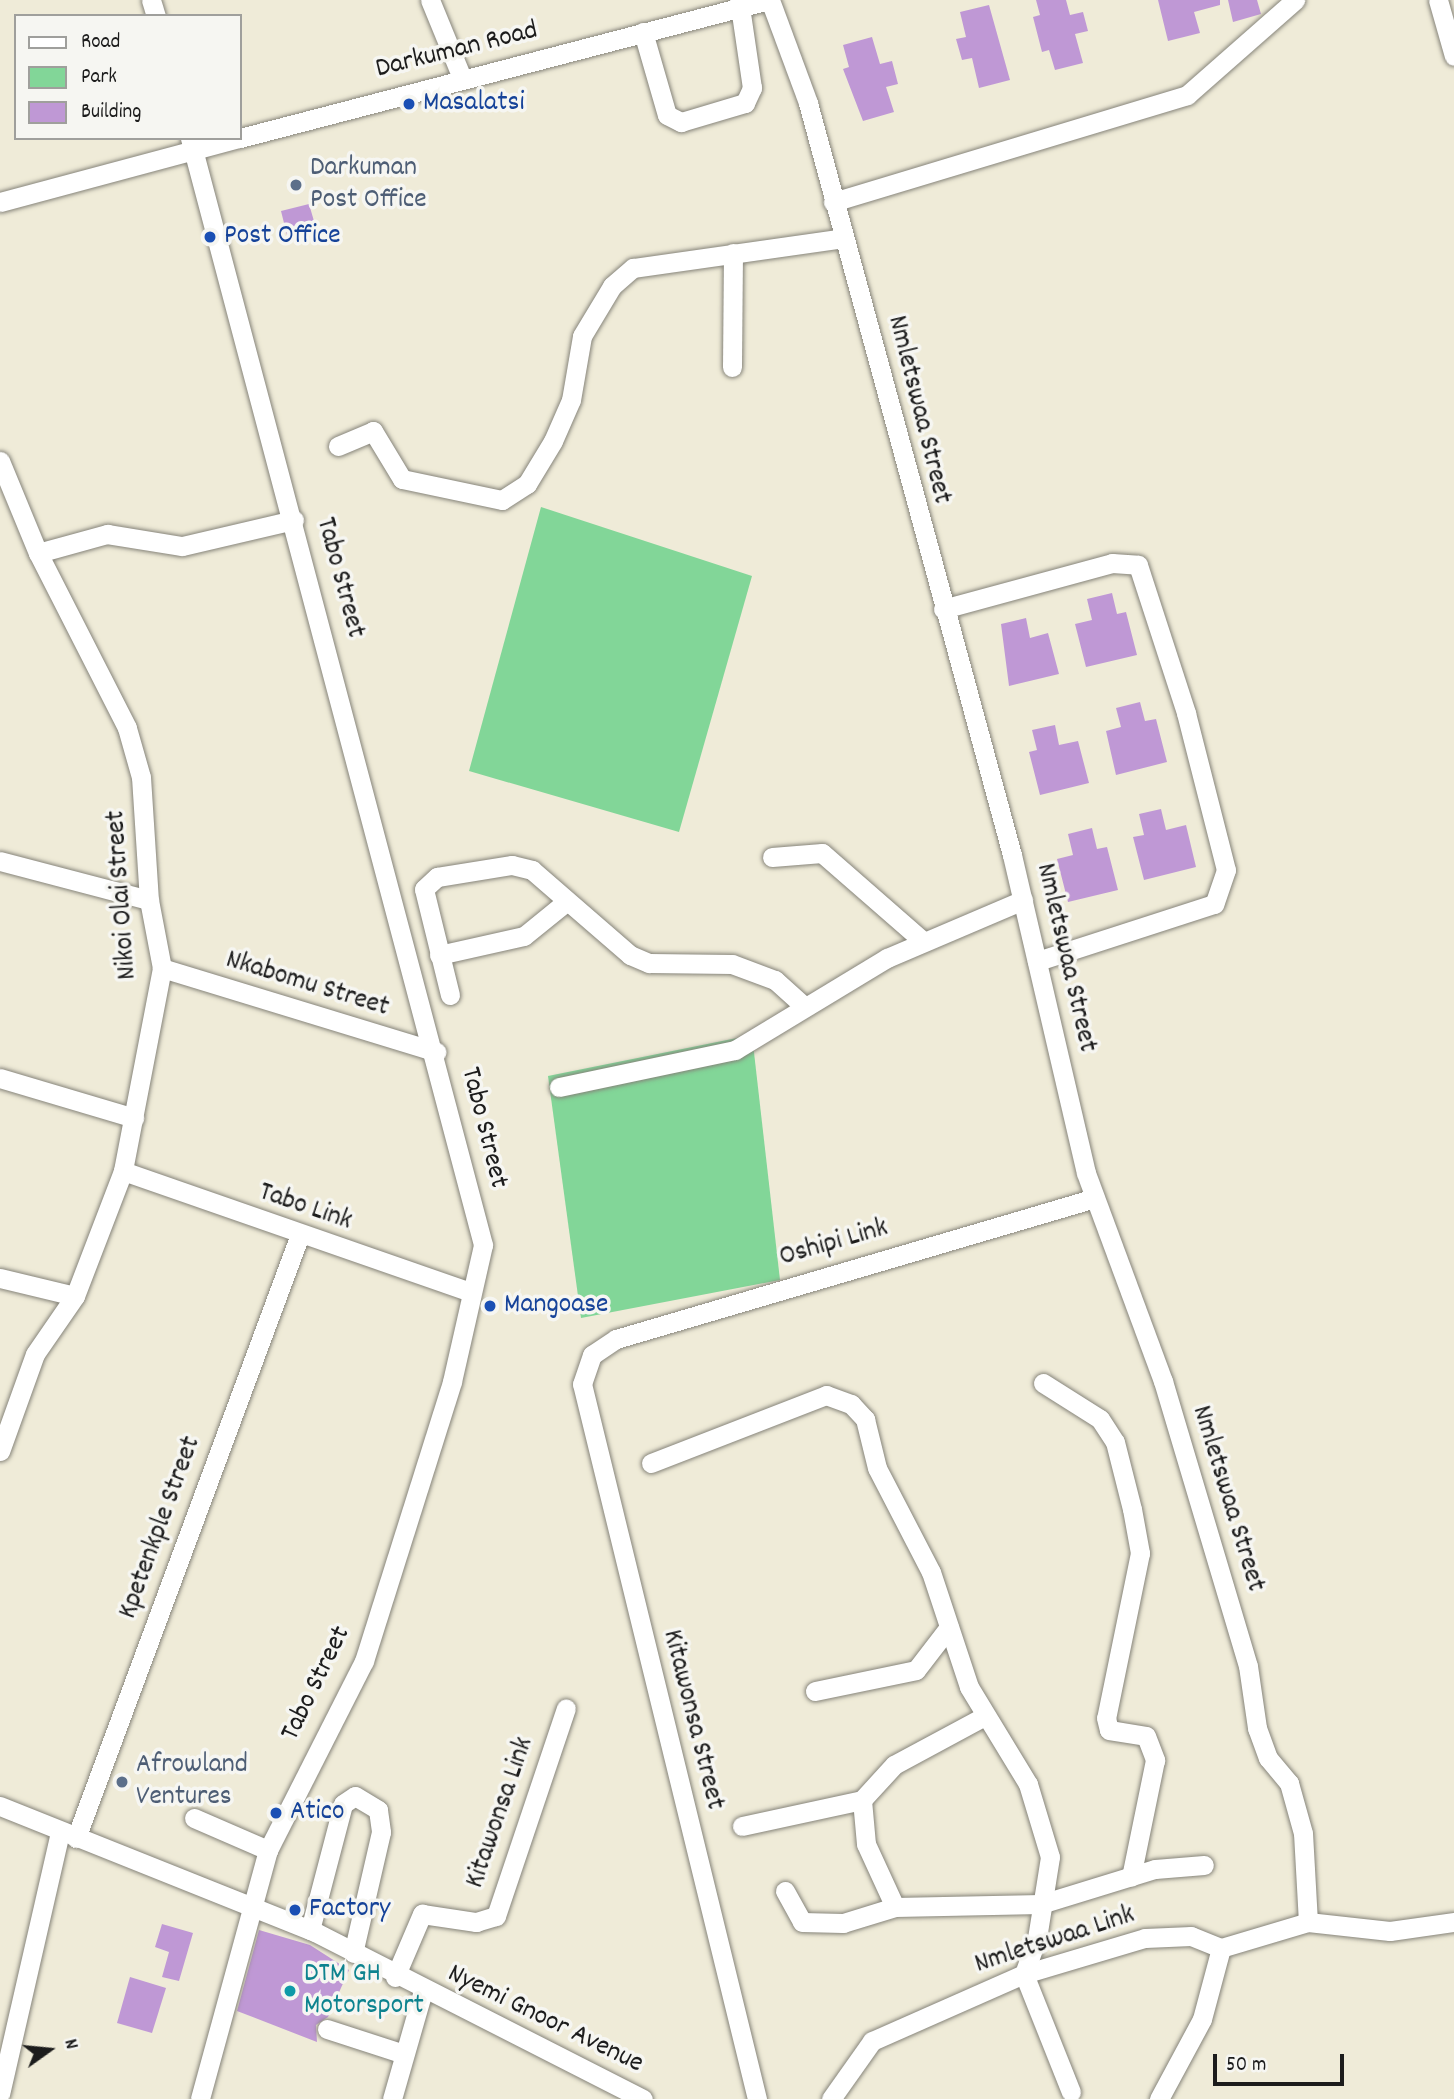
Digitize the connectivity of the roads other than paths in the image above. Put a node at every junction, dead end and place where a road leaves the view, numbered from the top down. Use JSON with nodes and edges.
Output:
{"nodes":[{"id":1,"x":430,"y":0,"type":"edge"},
{"id":2,"x":770,"y":0,"type":"edge"},
{"id":3,"x":1295,"y":0,"type":"edge"},
{"id":4,"x":1438,"y":0,"type":"edge"},
{"id":5,"x":740,"y":4,"type":"edge"},
{"id":6,"x":643,"y":33,"type":"junction"},
{"id":7,"x":1454,"y":56,"type":"edge"},
{"id":8,"x":462,"y":78,"type":"junction"},
{"id":9,"x":242,"y":137,"type":"edge"},
{"id":10,"x":226,"y":140,"type":"edge"},
{"id":11,"x":192,"y":145,"type":"edge"},
{"id":12,"x":0,"y":202,"type":"edge"},
{"id":13,"x":833,"y":202,"type":"junction"},
{"id":14,"x":843,"y":237,"type":"junction"},
{"id":15,"x":733,"y":253,"type":"junction"},
{"id":16,"x":732,"y":367,"type":"dead end"},
{"id":17,"x":338,"y":446,"type":"dead end"},
{"id":18,"x":0,"y":461,"type":"edge"},
{"id":19,"x":294,"y":520,"type":"junction"},
{"id":20,"x":37,"y":553,"type":"junction"},
{"id":21,"x":943,"y":609,"type":"junction"},
{"id":22,"x":772,"y":857,"type":"dead end"},
{"id":23,"x":0,"y":861,"type":"edge"},
{"id":24,"x":149,"y":900,"type":"junction"},
{"id":25,"x":1023,"y":900,"type":"junction"},
{"id":26,"x":567,"y":901,"type":"junction"},
{"id":27,"x":923,"y":942,"type":"junction"},
{"id":28,"x":439,"y":955,"type":"junction"},
{"id":29,"x":1037,"y":961,"type":"junction"},
{"id":30,"x":162,"y":968,"type":"junction"},
{"id":31,"x":450,"y":995,"type":"dead end"},
{"id":32,"x":805,"y":1007,"type":"junction"},
{"id":33,"x":436,"y":1052,"type":"junction"},
{"id":34,"x":0,"y":1078,"type":"edge"},
{"id":35,"x":559,"y":1087,"type":"dead end"},
{"id":36,"x":134,"y":1118,"type":"junction"},
{"id":37,"x":123,"y":1171,"type":"junction"},
{"id":38,"x":1095,"y":1198,"type":"junction"},
{"id":39,"x":299,"y":1237,"type":"junction"},
{"id":40,"x":0,"y":1278,"type":"edge"},
{"id":41,"x":471,"y":1292,"type":"junction"},
{"id":42,"x":75,"y":1296,"type":"junction"},
{"id":43,"x":592,"y":1355,"type":"joint"},
{"id":44,"x":1043,"y":1383,"type":"dead end"},
{"id":45,"x":0,"y":1451,"type":"edge"},
{"id":46,"x":651,"y":1462,"type":"dead end"},
{"id":47,"x":949,"y":1626,"type":"junction"},
{"id":48,"x":814,"y":1691,"type":"dead end"},
{"id":49,"x":566,"y":1708,"type":"dead end"},
{"id":50,"x":983,"y":1717,"type":"junction"},
{"id":51,"x":862,"y":1800,"type":"junction"},
{"id":52,"x":0,"y":1806,"type":"edge"},
{"id":53,"x":194,"y":1818,"type":"dead end"},
{"id":54,"x":742,"y":1826,"type":"dead end"},
{"id":55,"x":68,"y":1835,"type":"junction"},
{"id":56,"x":268,"y":1850,"type":"junction"},
{"id":57,"x":1203,"y":1864,"type":"dead end"},
{"id":58,"x":1131,"y":1877,"type":"junction"},
{"id":59,"x":785,"y":1891,"type":"dead end"},
{"id":60,"x":1041,"y":1904,"type":"junction"},
{"id":61,"x":249,"y":1907,"type":"junction"},
{"id":62,"x":895,"y":1907,"type":"junction"},
{"id":63,"x":1308,"y":1922,"type":"junction"},
{"id":64,"x":1454,"y":1922,"type":"edge"},
{"id":65,"x":310,"y":1930,"type":"junction"},
{"id":66,"x":1221,"y":1948,"type":"junction"},
{"id":67,"x":353,"y":1953,"type":"junction"},
{"id":68,"x":1024,"y":1975,"type":"junction"},
{"id":69,"x":395,"y":1977,"type":"junction"},
{"id":70,"x":423,"y":1991,"type":"junction"},
{"id":71,"x":327,"y":2029,"type":"dead end"},
{"id":72,"x":404,"y":2053,"type":"junction"},
{"id":73,"x":1072,"y":2092,"type":"dead end"},
{"id":74,"x":0,"y":2094,"type":"edge"},
{"id":75,"x":200,"y":2099,"type":"edge"},
{"id":76,"x":391,"y":2099,"type":"edge"},
{"id":77,"x":643,"y":2099,"type":"edge"},
{"id":78,"x":757,"y":2099,"type":"edge"},
{"id":79,"x":831,"y":2099,"type":"edge"},
{"id":80,"x":1159,"y":2099,"type":"edge"}],
"edges":[{"from":1,"to":8,"type":"street"},
{"from":2,"to":5,"type":"street","name":"Darkuman Road"},
{"from":2,"to":13,"type":"street","name":"Nmletswaa Street"},
{"from":3,"to":13,"type":"street"},
{"from":4,"to":7,"type":"street"},
{"from":5,"to":6,"type":"street","name":"Darkuman Road"},
{"from":5,"to":6,"type":"street"},
{"from":6,"to":8,"type":"street","name":"Darkuman Road"},
{"from":8,"to":9,"type":"street","name":"Darkuman Road"},
{"from":10,"to":11,"type":"street","name":"Darkuman Road"},
{"from":11,"to":12,"type":"street","name":"Darkuman Road"},
{"from":11,"to":19,"type":"street","name":"Tabo Street"},
{"from":13,"to":14,"type":"street","name":"Nmletswaa Street"},
{"from":14,"to":15,"type":"street"},
{"from":14,"to":21,"type":"street","name":"Nmletswaa Street"},
{"from":15,"to":16,"type":"street"},
{"from":15,"to":17,"type":"street"},
{"from":18,"to":20,"type":"street","name":"Nikoi Olai Street"},
{"from":19,"to":20,"type":"street"},
{"from":19,"to":33,"type":"street","name":"Tabo Street"},
{"from":20,"to":24,"type":"street","name":"Nikoi Olai Street"},
{"from":21,"to":25,"type":"street","name":"Nmletswaa Street"},
{"from":21,"to":29,"type":"street"},
{"from":22,"to":27,"type":"street"},
{"from":23,"to":24,"type":"street"},
{"from":24,"to":30,"type":"street","name":"Nikoi Olai Street"},
{"from":25,"to":27,"type":"street"},
{"from":25,"to":29,"type":"street","name":"Nmletswaa Street"},
{"from":26,"to":28,"type":"street"},
{"from":26,"to":28,"type":"street"},
{"from":26,"to":32,"type":"street"},
{"from":27,"to":32,"type":"street"},
{"from":28,"to":31,"type":"street"},
{"from":29,"to":38,"type":"street","name":"Nmletswaa Street"},
{"from":30,"to":33,"type":"street","name":"Nkabomu Street"},
{"from":30,"to":36,"type":"street","name":"Nikoi Olai Street"},
{"from":32,"to":35,"type":"street"},
{"from":33,"to":41,"type":"street","name":"Tabo Street"},
{"from":34,"to":36,"type":"street"},
{"from":36,"to":37,"type":"street","name":"Nikoi Olai Street"},
{"from":37,"to":39,"type":"street","name":"Tabo Link"},
{"from":37,"to":42,"type":"street","name":"Nikoi Olai Street"},
{"from":38,"to":43,"type":"street","name":"Oshipi Link"},
{"from":38,"to":63,"type":"street","name":"Nmletswaa Street"},
{"from":39,"to":41,"type":"street","name":"Tabo Link"},
{"from":39,"to":55,"type":"street","name":"Kpetenkple Street"},
{"from":40,"to":42,"type":"street"},
{"from":41,"to":56,"type":"street","name":"Tabo Street"},
{"from":42,"to":45,"type":"street","name":"Nikoi Olai Street"},
{"from":43,"to":78,"type":"street","name":"Kitawonsa Street"},
{"from":44,"to":58,"type":"street"},
{"from":46,"to":47,"type":"street"},
{"from":47,"to":48,"type":"street"},
{"from":47,"to":50,"type":"street"},
{"from":49,"to":69,"type":"street","name":"Kitawonsa Link"},
{"from":50,"to":51,"type":"street"},
{"from":50,"to":60,"type":"street"},
{"from":51,"to":54,"type":"street"},
{"from":51,"to":62,"type":"street"},
{"from":52,"to":55,"type":"street","name":"Nyemi Gnoor Avenue"},
{"from":53,"to":56,"type":"street"},
{"from":55,"to":61,"type":"street","name":"Nyemi Gnoor Avenue"},
{"from":55,"to":74,"type":"street","name":"Kpetenkple Street"},
{"from":56,"to":61,"type":"street","name":"Tabo Street"},
{"from":57,"to":58,"type":"street"},
{"from":58,"to":60,"type":"street"},
{"from":59,"to":62,"type":"street"},
{"from":60,"to":62,"type":"street"},
{"from":60,"to":68,"type":"street"},
{"from":61,"to":65,"type":"street","name":"Nyemi Gnoor Avenue"},
{"from":61,"to":75,"type":"street","name":"Tabo Street"},
{"from":63,"to":64,"type":"street"},
{"from":63,"to":66,"type":"street"},
{"from":65,"to":67,"type":"street","name":"Nyemi Gnoor Avenue"},
{"from":65,"to":67,"type":"street"},
{"from":66,"to":68,"type":"street","name":"Nmletswaa Link"},
{"from":66,"to":80,"type":"street"},
{"from":67,"to":69,"type":"street","name":"Nyemi Gnoor Avenue"},
{"from":68,"to":73,"type":"street"},
{"from":68,"to":79,"type":"street","name":"Nmletswaa Link"},
{"from":69,"to":70,"type":"street","name":"Nyemi Gnoor Avenue"},
{"from":70,"to":72,"type":"street"},
{"from":70,"to":77,"type":"street","name":"Nyemi Gnoor Avenue"},
{"from":71,"to":72,"type":"street"},
{"from":72,"to":76,"type":"street"}]}
